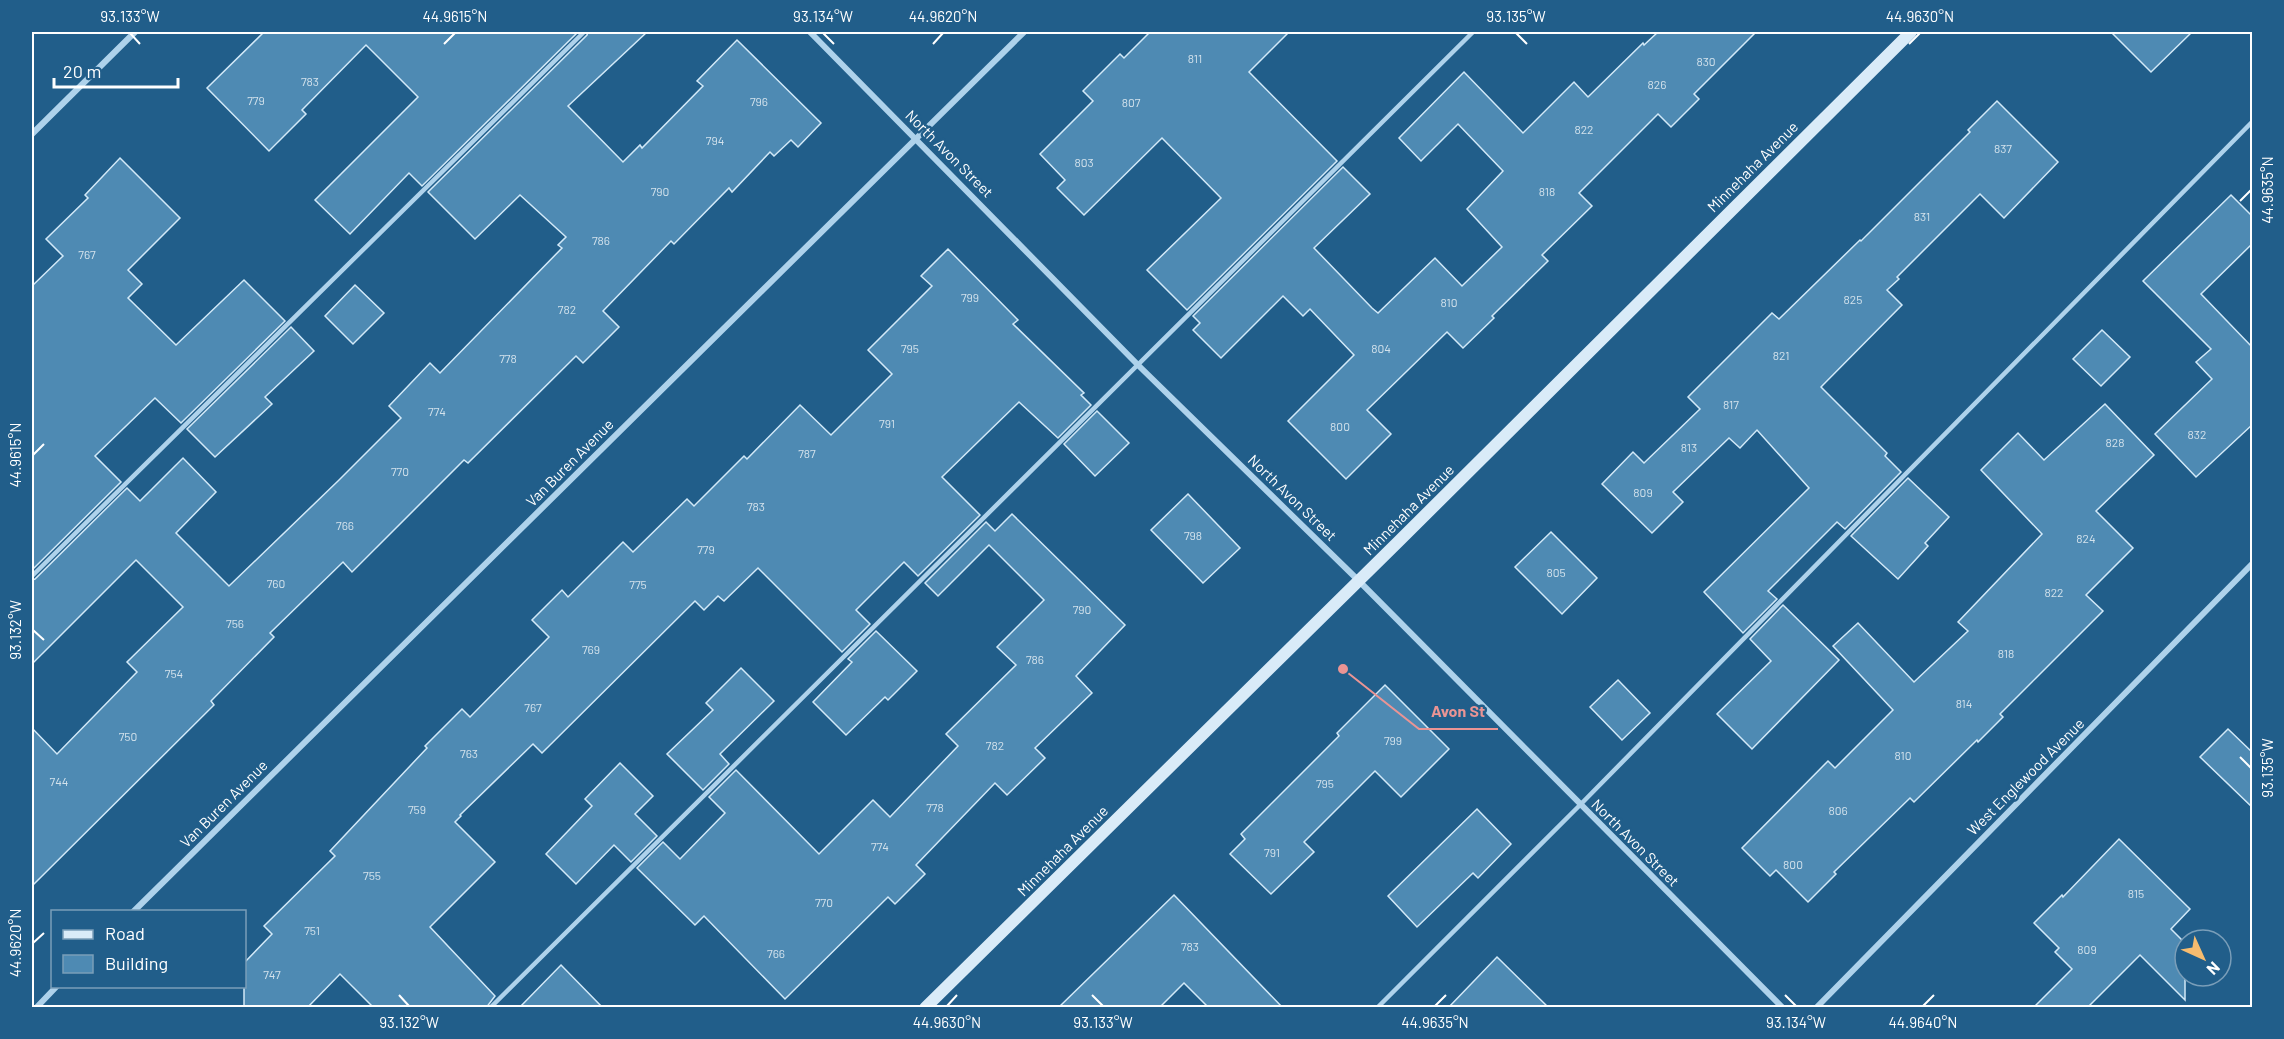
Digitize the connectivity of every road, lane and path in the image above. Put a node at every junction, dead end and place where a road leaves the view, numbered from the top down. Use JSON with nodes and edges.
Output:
{"nodes":[{"id":1,"x":135,"y":32,"type":"edge"},
{"id":2,"x":584,"y":32,"type":"edge"},
{"id":3,"x":810,"y":32,"type":"edge"},
{"id":4,"x":1024,"y":32,"type":"edge"},
{"id":5,"x":1473,"y":32,"type":"edge"},
{"id":6,"x":1911,"y":32,"type":"edge"},
{"id":7,"x":2253,"y":122,"type":"edge"},
{"id":8,"x":32,"y":134,"type":"edge"},
{"id":9,"x":915,"y":138,"type":"junction"},
{"id":10,"x":1139,"y":366,"type":"junction"},
{"id":11,"x":2253,"y":564,"type":"edge"},
{"id":12,"x":32,"y":576,"type":"edge"},
{"id":13,"x":1359,"y":580,"type":"junction"},
{"id":14,"x":1580,"y":805,"type":"junction"},
{"id":15,"x":135,"y":910,"type":"edge"},
{"id":16,"x":56,"y":988,"type":"edge"},
{"id":17,"x":36,"y":1008,"type":"edge"},
{"id":18,"x":490,"y":1008,"type":"edge"},
{"id":19,"x":926,"y":1008,"type":"edge"},
{"id":20,"x":1377,"y":1008,"type":"edge"},
{"id":21,"x":1783,"y":1008,"type":"edge"},
{"id":22,"x":1816,"y":1008,"type":"edge"}],
"edges":[{"from":1,"to":8,"type":"street"},
{"from":2,"to":12,"type":"lane"},
{"from":3,"to":9,"type":"street","name":"North Avon Street"},
{"from":4,"to":9,"type":"street","name":"Van Buren Avenue"},
{"from":5,"to":10,"type":"lane"},
{"from":6,"to":13,"type":"street","name":"Minnehaha Avenue"},
{"from":7,"to":14,"type":"lane"},
{"from":9,"to":10,"type":"street","name":"North Avon Street"},
{"from":9,"to":15,"type":"street","name":"Van Buren Avenue"},
{"from":10,"to":13,"type":"street","name":"North Avon Street"},
{"from":10,"to":18,"type":"lane"},
{"from":11,"to":22,"type":"street","name":"West Englewood Avenue"},
{"from":13,"to":14,"type":"street","name":"North Avon Street"},
{"from":13,"to":19,"type":"street","name":"Minnehaha Avenue"},
{"from":14,"to":20,"type":"lane"},
{"from":14,"to":21,"type":"street","name":"North Avon Street"},
{"from":16,"to":17,"type":"street"}]}
